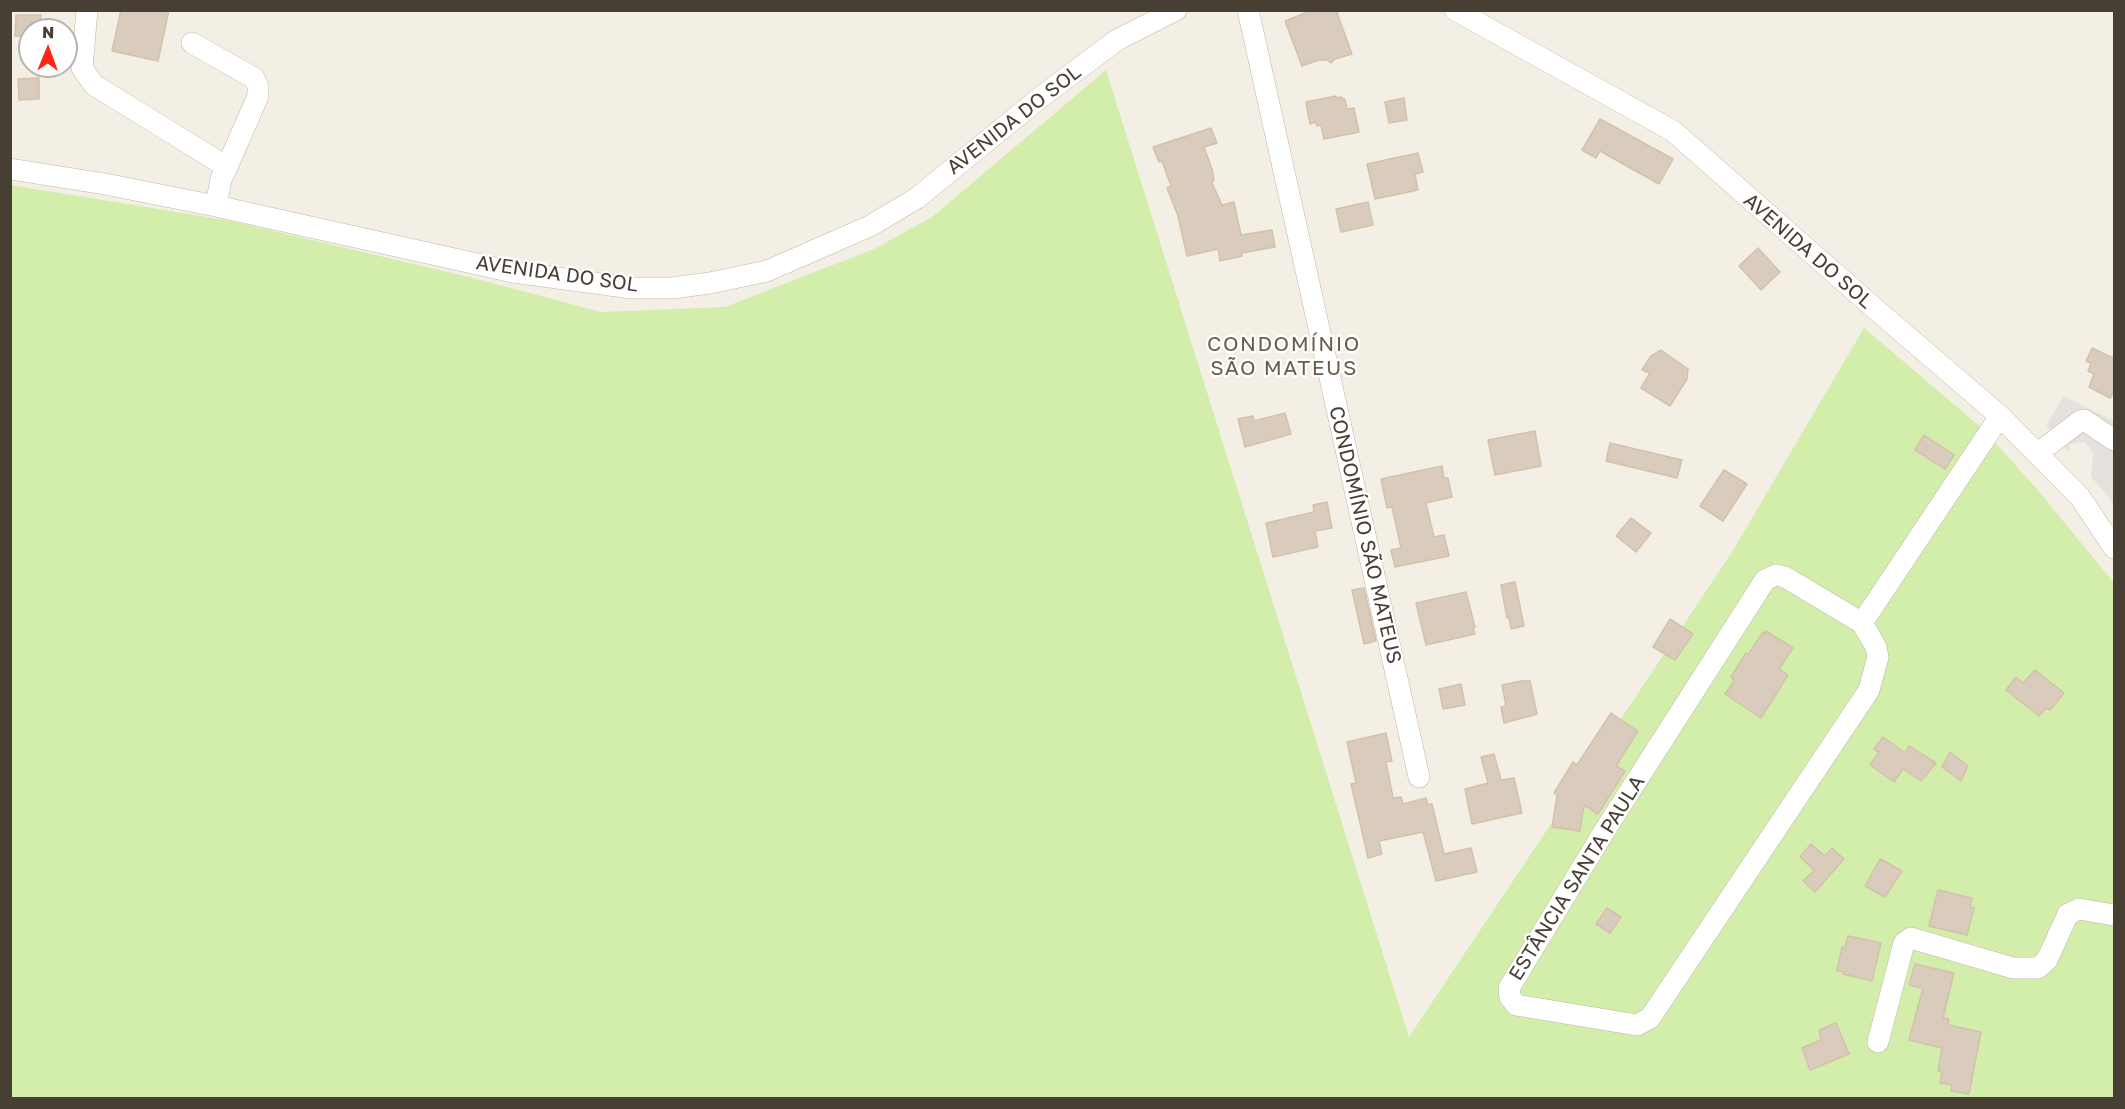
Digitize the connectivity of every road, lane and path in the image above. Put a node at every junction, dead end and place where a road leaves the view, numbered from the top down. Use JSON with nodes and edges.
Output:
{"nodes":[{"id":1,"x":87,"y":10,"type":"edge"},
{"id":2,"x":1176,"y":10,"type":"edge"},
{"id":3,"x":1248,"y":10,"type":"edge"},
{"id":4,"x":1455,"y":10,"type":"edge"},
{"id":5,"x":192,"y":43,"type":"dead end"},
{"id":6,"x":227,"y":168,"type":"junction"},
{"id":7,"x":10,"y":169,"type":"edge"},
{"id":8,"x":216,"y":206,"type":"junction"},
{"id":9,"x":2000,"y":416,"type":"junction"},
{"id":10,"x":2112,"y":433,"type":"edge"},
{"id":11,"x":2038,"y":453,"type":"junction"},
{"id":12,"x":2115,"y":548,"type":"edge"},
{"id":13,"x":1862,"y":623,"type":"junction"},
{"id":14,"x":1419,"y":777,"type":"dead end"},
{"id":15,"x":2115,"y":915,"type":"edge"},
{"id":16,"x":1878,"y":1042,"type":"dead end"}],
"edges":[{"from":1,"to":6,"type":"street"},
{"from":2,"to":8,"type":"street","name":"AVENIDA DO SOL"},
{"from":3,"to":14,"type":"street","name":"CONDOMÍNIO SÃO MATEUS"},
{"from":4,"to":9,"type":"street","name":"AVENIDA DO SOL"},
{"from":5,"to":6,"type":"street"},
{"from":6,"to":8,"type":"street"},
{"from":7,"to":8,"type":"street","name":"AVENIDA DO SOL"},
{"from":9,"to":11,"type":"street","name":"AVENIDA DO SOL"},
{"from":9,"to":13,"type":"street"},
{"from":10,"to":11,"type":"street"},
{"from":11,"to":12,"type":"street","name":"AVENIDA DO SOL"},
{"from":13,"to":13,"type":"street","name":"ESTÂNCIA SANTA PAULA"},
{"from":15,"to":16,"type":"street"}]}
